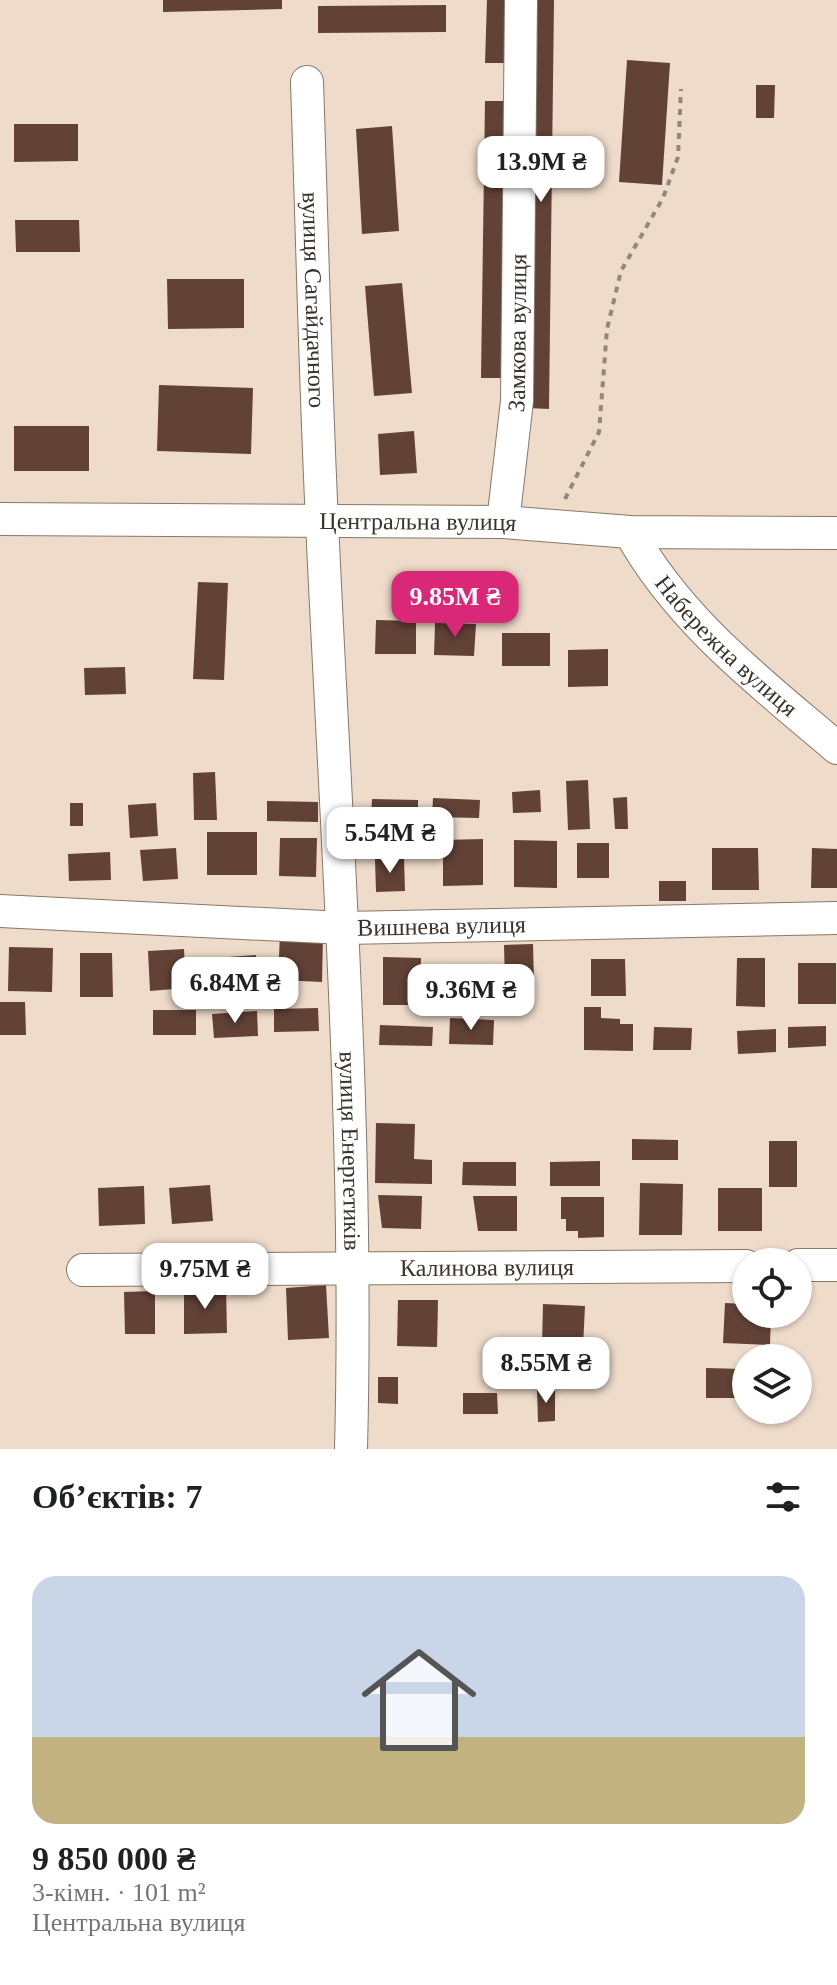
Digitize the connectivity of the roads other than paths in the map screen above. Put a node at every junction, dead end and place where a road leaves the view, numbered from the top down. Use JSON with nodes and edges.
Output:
{"nodes":[{"id":1,"x":521,"y":0,"type":"edge"},
{"id":2,"x":307,"y":82,"type":"dead end"},
{"id":3,"x":0,"y":519,"type":"edge"},
{"id":4,"x":321,"y":519,"type":"junction"},
{"id":5,"x":503,"y":522,"type":"junction"},
{"id":6,"x":630,"y":532,"type":"junction"},
{"id":7,"x":837,"y":533,"type":"edge"},
{"id":8,"x":837,"y":748,"type":"edge"},
{"id":9,"x":0,"y":911,"type":"edge"},
{"id":10,"x":837,"y":918,"type":"edge"},
{"id":11,"x":344,"y":928,"type":"junction"},
{"id":12,"x":812,"y":1265,"type":"edge"},
{"id":13,"x":837,"y":1265,"type":"edge"},
{"id":14,"x":732,"y":1266,"type":"edge"},
{"id":15,"x":83,"y":1270,"type":"dead end"},
{"id":16,"x":353,"y":1270,"type":"junction"},
{"id":17,"x":351,"y":1449,"type":"edge"}],
"edges":[{"from":1,"to":5,"type":"street","name":"Замкова вулиця"},
{"from":2,"to":4,"type":"street","name":"вулиця Сагайдачного"},
{"from":3,"to":4,"type":"street","name":"Центральна вулиця"},
{"from":4,"to":5,"type":"street","name":"Центральна вулиця"},
{"from":4,"to":11,"type":"street","name":"вулиця Енергетиків"},
{"from":5,"to":6,"type":"street","name":"Центральна вулиця"},
{"from":6,"to":7,"type":"street","name":"Центральна вулиця"},
{"from":6,"to":8,"type":"street","name":"Набережна вулиця"},
{"from":9,"to":11,"type":"street","name":"Вишнева вулиця"},
{"from":10,"to":11,"type":"street","name":"Вишнева вулиця"},
{"from":11,"to":16,"type":"street","name":"вулиця Енергетиків"},
{"from":12,"to":13,"type":"street"},
{"from":14,"to":16,"type":"street","name":"Калинова вулиця"},
{"from":15,"to":16,"type":"street","name":"Калинова вулиця"},
{"from":16,"to":17,"type":"street","name":"вулиця Енергетиків"}]}
